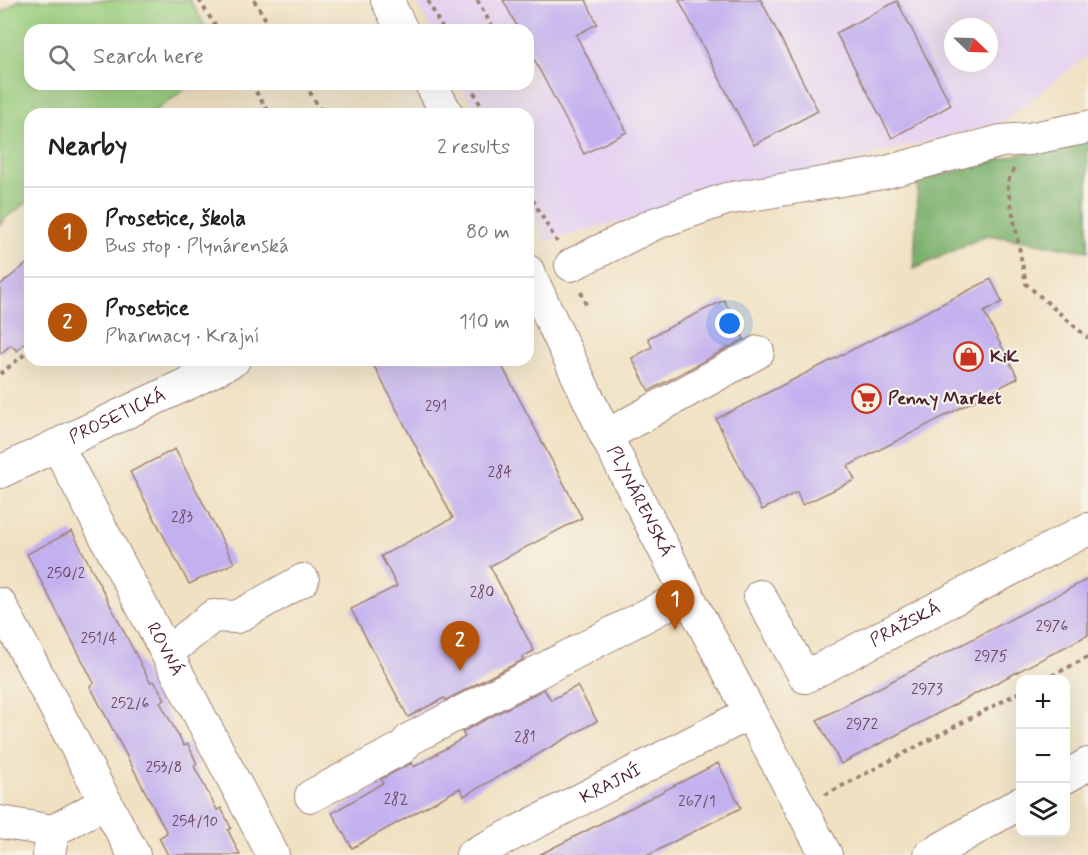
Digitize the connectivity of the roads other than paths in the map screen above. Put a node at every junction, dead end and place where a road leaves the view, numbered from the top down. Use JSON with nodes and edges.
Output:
{"nodes":[{"id":1,"x":387,"y":0,"type":"edge"},
{"id":2,"x":399,"y":24,"type":"edge"},
{"id":3,"x":434,"y":90,"type":"edge"},
{"id":4,"x":444,"y":108,"type":"edge"},
{"id":5,"x":1088,"y":127,"type":"edge"},
{"id":6,"x":571,"y":265,"type":"road end"},
{"id":7,"x":534,"y":284,"type":"edge"},
{"id":8,"x":759,"y":352,"type":"dead end"},
{"id":9,"x":222,"y":366,"type":"edge"},
{"id":10,"x":606,"y":436,"type":"junction"},
{"id":11,"x":57,"y":445,"type":"junction"},
{"id":12,"x":0,"y":472,"type":"edge"},
{"id":13,"x":1088,"y":529,"type":"edge"},
{"id":14,"x":303,"y":580,"type":"dead end"},
{"id":15,"x":687,"y":594,"type":"junction"},
{"id":16,"x":760,"y":596,"type":"dead end"},
{"id":17,"x":0,"y":604,"type":"edge"},
{"id":18,"x":166,"y":652,"type":"junction"},
{"id":19,"x":750,"y":713,"type":"junction"},
{"id":20,"x":1088,"y":764,"type":"edge"},
{"id":21,"x":1070,"y":774,"type":"edge"},
{"id":22,"x":311,"y":796,"type":"dead end"},
{"id":23,"x":106,"y":802,"type":"junction"},
{"id":24,"x":1016,"y":805,"type":"edge"},
{"id":25,"x":0,"y":822,"type":"edge"},
{"id":26,"x":51,"y":843,"type":"edge"},
{"id":27,"x":134,"y":855,"type":"edge"},
{"id":28,"x":273,"y":855,"type":"edge"},
{"id":29,"x":472,"y":855,"type":"edge"},
{"id":30,"x":826,"y":855,"type":"edge"},
{"id":31,"x":930,"y":855,"type":"edge"}],
"edges":[{"from":1,"to":2,"type":"street"},
{"from":3,"to":4,"type":"street"},
{"from":5,"to":6,"type":"street"},
{"from":7,"to":10,"type":"street","name":"PLYNÁRENSKÁ"},
{"from":8,"to":10,"type":"street"},
{"from":9,"to":11,"type":"street","name":"PROSETICKÁ"},
{"from":10,"to":15,"type":"street","name":"PLYNÁRENSKÁ"},
{"from":11,"to":12,"type":"street","name":"PROSETICKÁ"},
{"from":11,"to":18,"type":"street","name":"ROVNÁ"},
{"from":13,"to":16,"type":"street","name":"PRAŽSKÁ"},
{"from":14,"to":18,"type":"street"},
{"from":15,"to":19,"type":"street","name":"PLYNÁRENSKÁ"},
{"from":15,"to":22,"type":"street"},
{"from":17,"to":23,"type":"street"},
{"from":18,"to":28,"type":"street","name":"ROVNÁ"},
{"from":19,"to":29,"type":"street","name":"KRAJNÍ"},
{"from":19,"to":30,"type":"street","name":"PLYNÁRENSKÁ"},
{"from":20,"to":21,"type":"street"},
{"from":23,"to":26,"type":"street"},
{"from":23,"to":27,"type":"street"},
{"from":24,"to":31,"type":"street"},
{"from":25,"to":26,"type":"street"}]}
